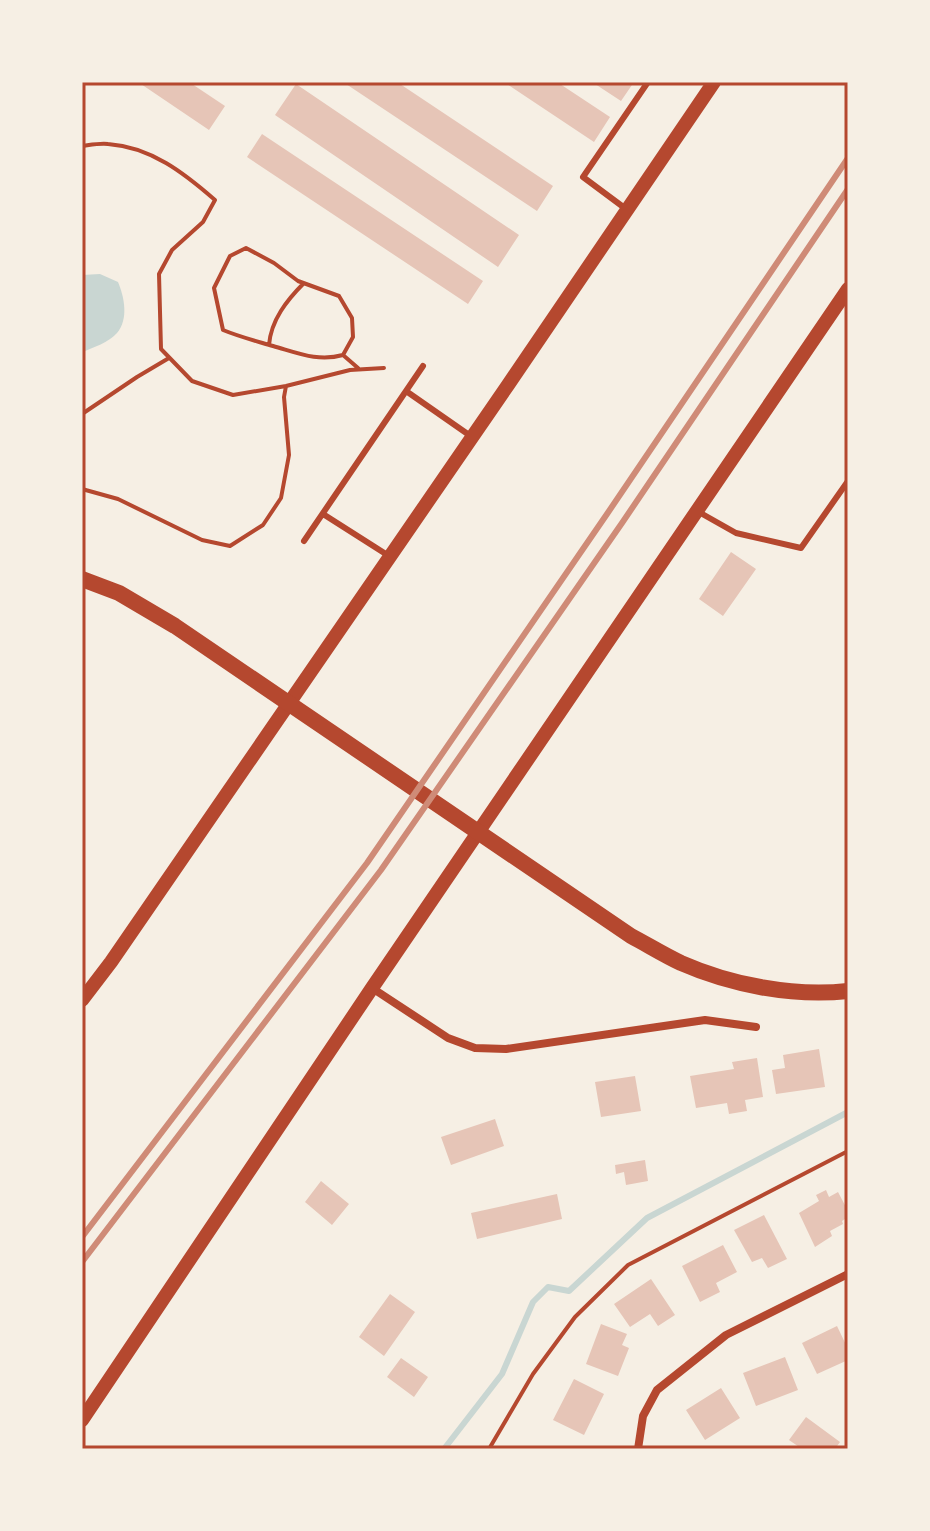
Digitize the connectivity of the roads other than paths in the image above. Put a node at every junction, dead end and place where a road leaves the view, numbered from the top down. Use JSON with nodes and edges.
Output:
{"nodes":[{"id":1,"x":648,"y":82,"type":"edge"},
{"id":2,"x":714,"y":82,"type":"edge"},
{"id":3,"x":627,"y":210,"type":"junction"},
{"id":4,"x":848,"y":289,"type":"edge"},
{"id":5,"x":423,"y":366,"type":"dead end"},
{"id":6,"x":406,"y":391,"type":"junction"},
{"id":7,"x":472,"y":437,"type":"junction"},
{"id":8,"x":848,"y":481,"type":"edge"},
{"id":9,"x":697,"y":511,"type":"junction"},
{"id":10,"x":323,"y":514,"type":"junction"},
{"id":11,"x":304,"y":541,"type":"dead end"},
{"id":12,"x":389,"y":556,"type":"junction"},
{"id":13,"x":82,"y":579,"type":"edge"},
{"id":14,"x":372,"y":988,"type":"junction"},
{"id":15,"x":848,"y":991,"type":"edge"},
{"id":16,"x":82,"y":1000,"type":"edge"},
{"id":17,"x":756,"y":1027,"type":"dead end"},
{"id":18,"x":848,"y":1274,"type":"edge"},
{"id":19,"x":82,"y":1420,"type":"edge"},
{"id":20,"x":638,"y":1449,"type":"edge"}],
"edges":[{"from":1,"to":3,"type":"lane"},
{"from":2,"to":3,"type":"street"},
{"from":3,"to":7,"type":"street"},
{"from":4,"to":9,"type":"street"},
{"from":5,"to":6,"type":"lane"},
{"from":6,"to":7,"type":"lane"},
{"from":6,"to":10,"type":"lane"},
{"from":7,"to":12,"type":"street"},
{"from":8,"to":9,"type":"lane"},
{"from":9,"to":14,"type":"street"},
{"from":10,"to":11,"type":"lane"},
{"from":10,"to":12,"type":"lane"},
{"from":12,"to":16,"type":"street"},
{"from":13,"to":15,"type":"main road"},
{"from":14,"to":17,"type":"street"},
{"from":14,"to":19,"type":"street"},
{"from":18,"to":20,"type":"street"}]}
